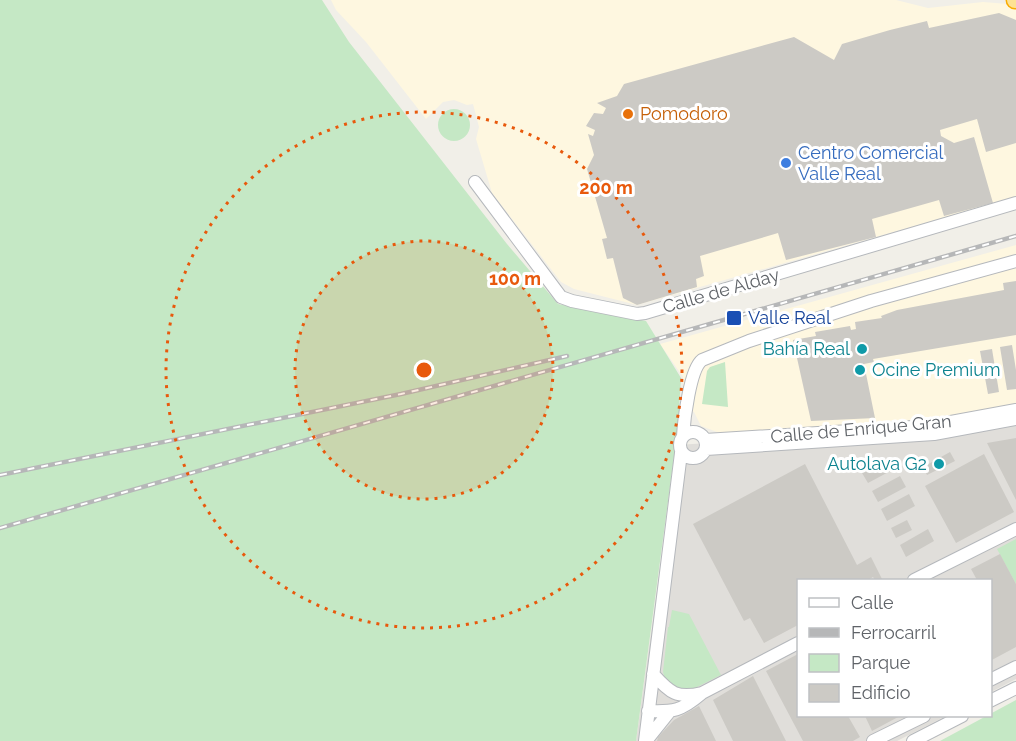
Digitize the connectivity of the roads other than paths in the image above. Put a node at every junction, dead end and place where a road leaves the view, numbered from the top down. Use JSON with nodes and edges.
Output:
{"nodes":[{"id":1,"x":475,"y":182,"type":"dead end"},
{"id":2,"x":1016,"y":203,"type":"edge"},
{"id":3,"x":1016,"y":261,"type":"edge"},
{"id":4,"x":1016,"y":410,"type":"edge"},
{"id":5,"x":1016,"y":419,"type":"edge"},
{"id":6,"x":697,"y":440,"type":"junction"},
{"id":7,"x":687,"y":456,"type":"junction"},
{"id":8,"x":1016,"y":529,"type":"edge"},
{"id":9,"x":923,"y":578,"type":"edge"},
{"id":10,"x":797,"y":644,"type":"edge"},
{"id":11,"x":1016,"y":666,"type":"edge"},
{"id":12,"x":653,"y":674,"type":"junction"},
{"id":13,"x":992,"y":679,"type":"edge"},
{"id":14,"x":1016,"y":688,"type":"edge"},
{"id":15,"x":702,"y":693,"type":"junction"},
{"id":16,"x":685,"y":696,"type":"junction"},
{"id":17,"x":992,"y":700,"type":"edge"},
{"id":18,"x":649,"y":706,"type":"junction"},
{"id":19,"x":670,"y":711,"type":"junction"},
{"id":20,"x":922,"y":717,"type":"edge"},
{"id":21,"x":960,"y":717,"type":"edge"},
{"id":22,"x":646,"y":741,"type":"edge"},
{"id":23,"x":873,"y":741,"type":"edge"},
{"id":24,"x":913,"y":741,"type":"edge"}],
"edges":[{"from":1,"to":2,"type":"street","name":"Calle de Alday"},
{"from":3,"to":6,"type":"street"},
{"from":4,"to":6,"type":"street","name":"Calle de Enrique Gran"},
{"from":5,"to":6,"type":"street","name":"Calle de Enrique Gran"},
{"from":6,"to":7,"type":"street"},
{"from":6,"to":7,"type":"street"},
{"from":7,"to":12,"type":"street"},
{"from":8,"to":9,"type":"street"},
{"from":10,"to":15,"type":"street"},
{"from":11,"to":13,"type":"street"},
{"from":12,"to":16,"type":"street"},
{"from":12,"to":18,"type":"street"},
{"from":14,"to":17,"type":"street"},
{"from":15,"to":16,"type":"street"},
{"from":15,"to":19,"type":"street"},
{"from":16,"to":18,"type":"street"},
{"from":18,"to":19,"type":"street"},
{"from":18,"to":22,"type":"street"},
{"from":19,"to":22,"type":"street"},
{"from":20,"to":23,"type":"street"},
{"from":21,"to":24,"type":"street"}]}
